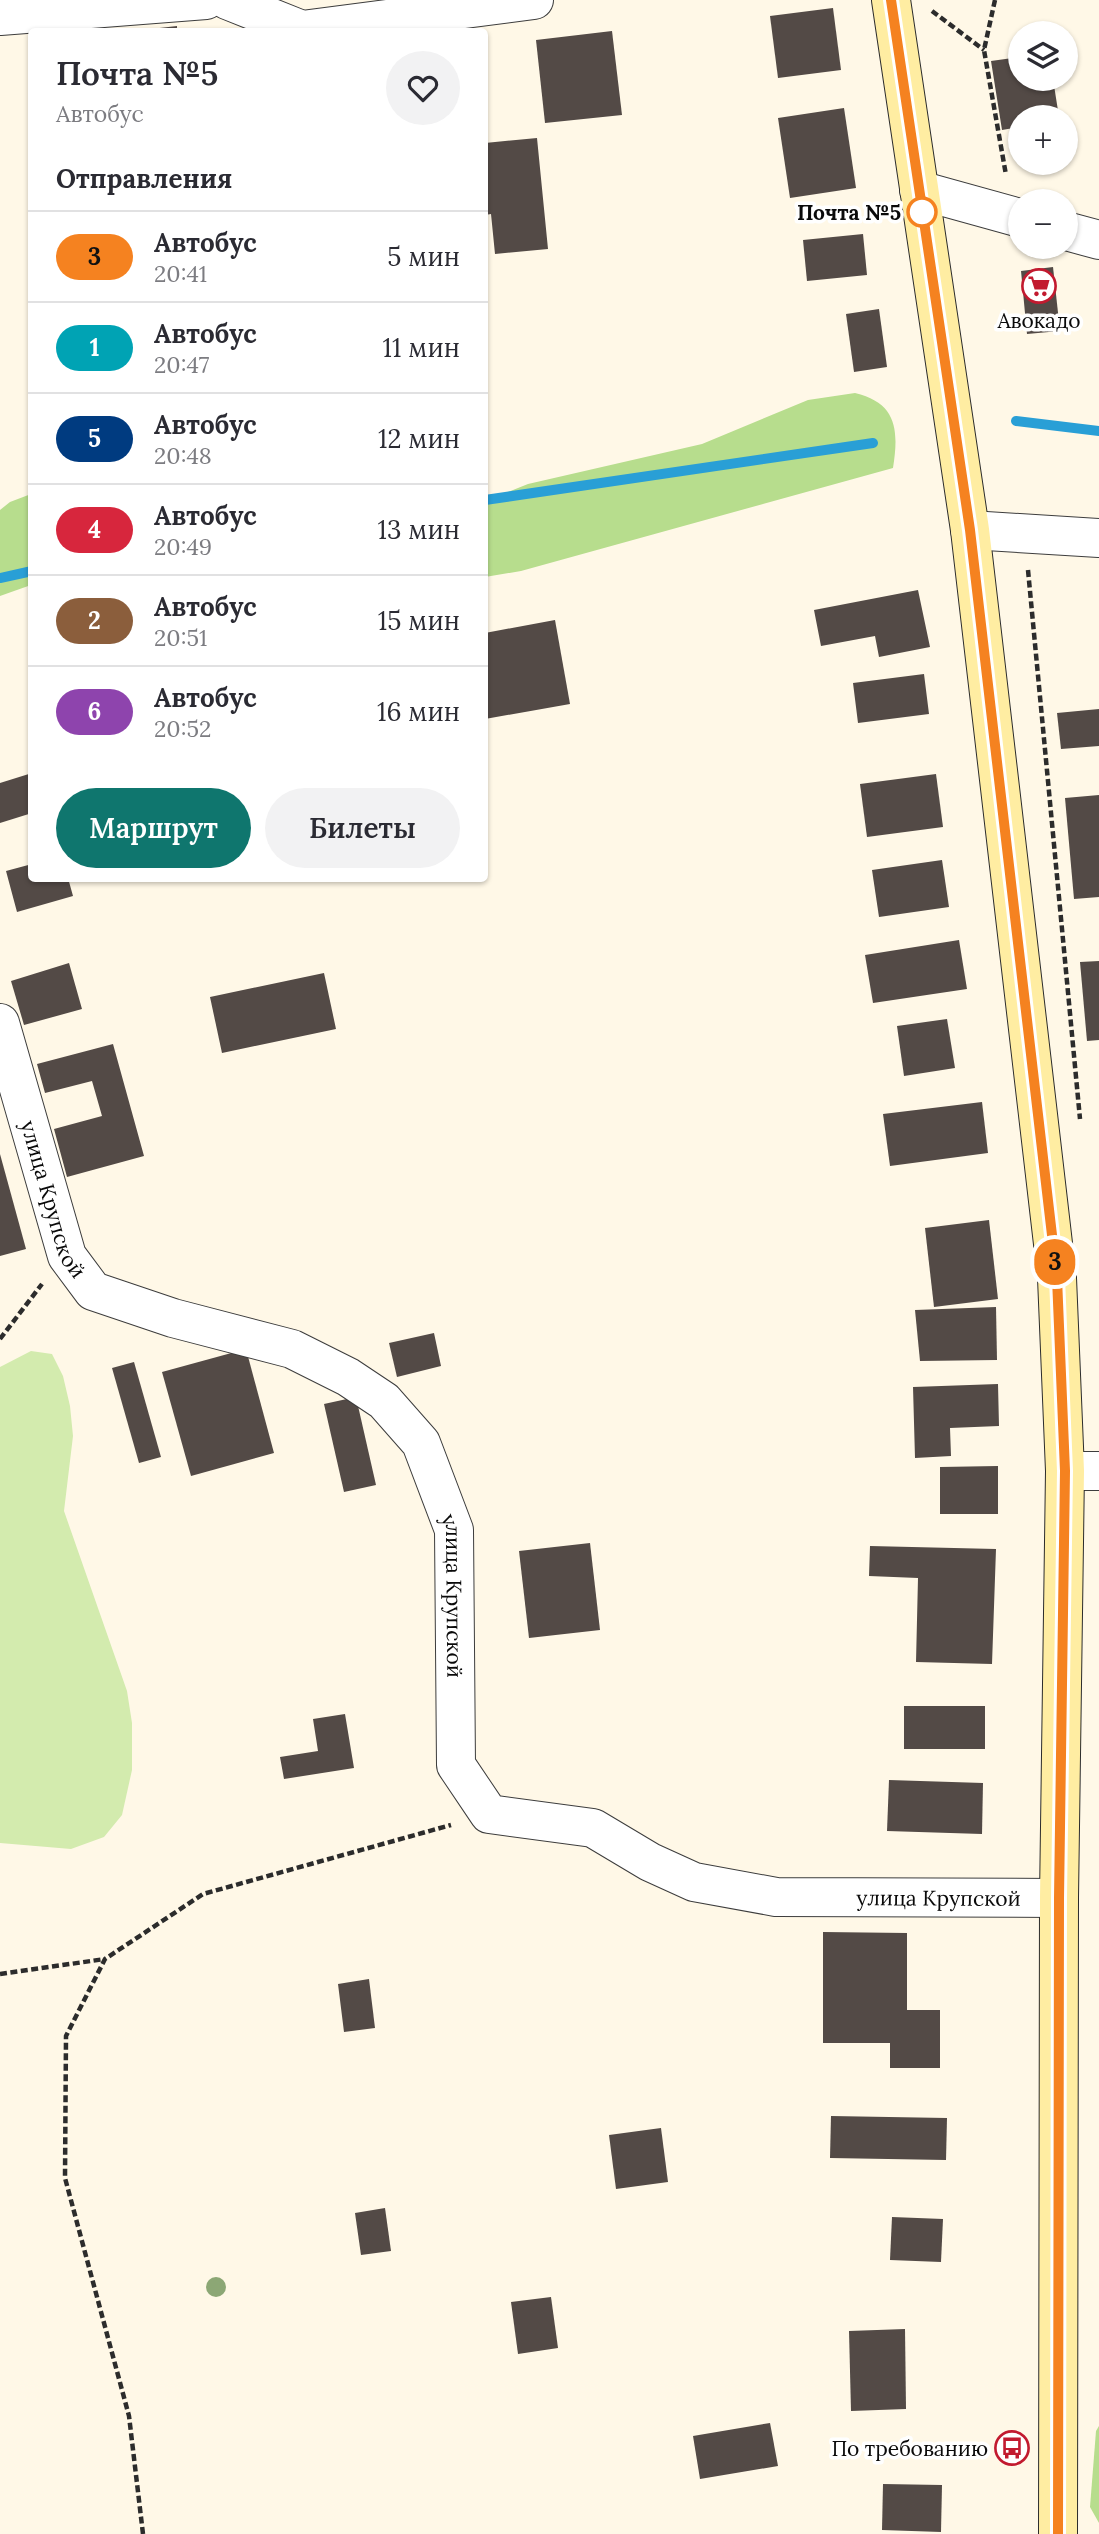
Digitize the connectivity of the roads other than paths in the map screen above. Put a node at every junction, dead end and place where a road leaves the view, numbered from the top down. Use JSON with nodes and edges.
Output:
{"nodes":[{"id":1,"x":206,"y":0,"type":"edge"},
{"id":2,"x":227,"y":0,"type":"edge"},
{"id":3,"x":534,"y":0,"type":"edge"},
{"id":4,"x":908,"y":3,"type":"edge"},
{"id":5,"x":0,"y":16,"type":"edge"},
{"id":6,"x":297,"y":28,"type":"edge"},
{"id":7,"x":317,"y":28,"type":"edge"},
{"id":8,"x":919,"y":190,"type":"junction"},
{"id":9,"x":1008,"y":215,"type":"edge"},
{"id":10,"x":1078,"y":234,"type":"edge"},
{"id":11,"x":1099,"y":240,"type":"edge"},
{"id":12,"x":970,"y":530,"type":"junction"},
{"id":13,"x":1099,"y":538,"type":"edge"},
{"id":14,"x":0,"y":1023,"type":"edge"},
{"id":15,"x":1082,"y":1471,"type":"edge"},
{"id":16,"x":1059,"y":1898,"type":"junction"},
{"id":17,"x":1058,"y":2534,"type":"edge"}],
"edges":[{"from":1,"to":5,"type":"street"},
{"from":2,"to":6,"type":"street"},
{"from":3,"to":7,"type":"street"},
{"from":4,"to":8,"type":"street"},
{"from":8,"to":9,"type":"street"},
{"from":8,"to":12,"type":"street"},
{"from":10,"to":11,"type":"street"},
{"from":12,"to":13,"type":"street"},
{"from":12,"to":15,"type":"street"},
{"from":14,"to":16,"type":"street","name":"улица Крупской"},
{"from":15,"to":16,"type":"street"},
{"from":16,"to":17,"type":"street"}]}
